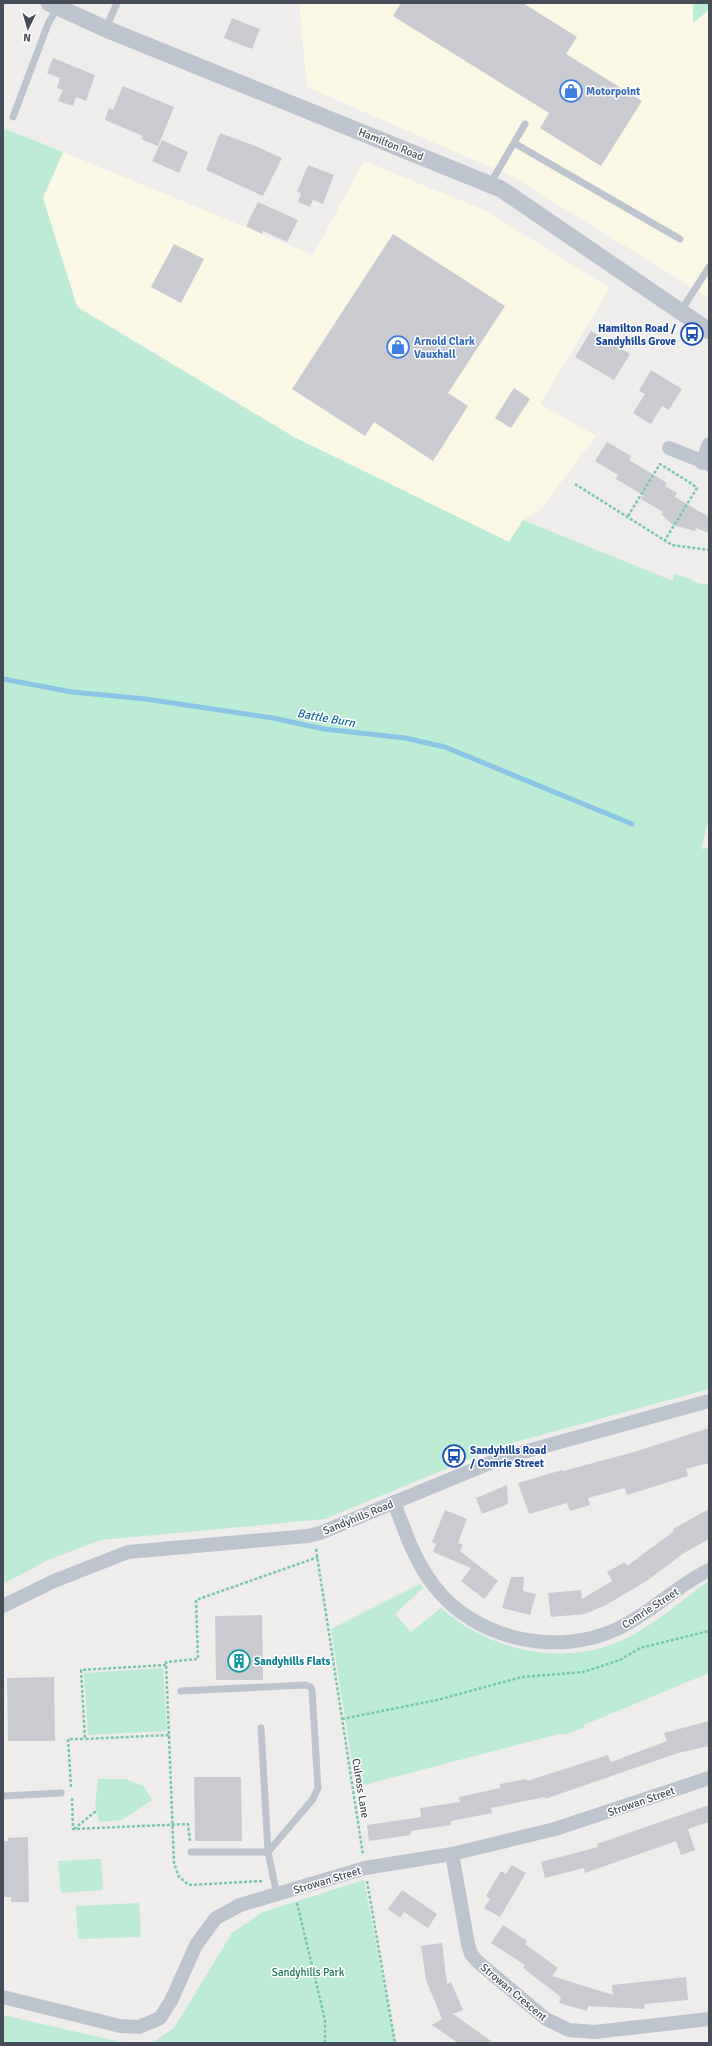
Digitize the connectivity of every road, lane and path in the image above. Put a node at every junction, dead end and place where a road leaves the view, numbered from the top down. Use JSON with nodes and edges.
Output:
{"nodes":[{"id":1,"x":117,"y":3,"type":"edge"},
{"id":2,"x":53,"y":5,"type":"edge"},
{"id":3,"x":106,"y":29,"type":"junction"},
{"id":4,"x":13,"y":117,"type":"dead end"},
{"id":5,"x":525,"y":124,"type":"dead end"},
{"id":6,"x":514,"y":143,"type":"junction"},
{"id":7,"x":490,"y":184,"type":"junction"},
{"id":8,"x":680,"y":239,"type":"dead end"},
{"id":9,"x":709,"y":267,"type":"edge"},
{"id":10,"x":680,"y":311,"type":"junction"},
{"id":11,"x":709,"y":331,"type":"edge"},
{"id":12,"x":709,"y":444,"type":"edge"},
{"id":13,"x":669,"y":448,"type":"dead end"},
{"id":14,"x":706,"y":464,"type":"edge"},
{"id":15,"x":575,"y":484,"type":"dead end"},
{"id":16,"x":628,"y":516,"type":"junction"},
{"id":17,"x":665,"y":540,"type":"junction"},
{"id":18,"x":709,"y":550,"type":"edge"},
{"id":19,"x":709,"y":1401,"type":"edge"},
{"id":20,"x":394,"y":1502,"type":"junction"},
{"id":21,"x":314,"y":1535,"type":"junction"},
{"id":22,"x":318,"y":1557,"type":"junction"},
{"id":23,"x":709,"y":1570,"type":"edge"},
{"id":24,"x":3,"y":1606,"type":"edge"},
{"id":25,"x":709,"y":1631,"type":"edge"},
{"id":26,"x":166,"y":1665,"type":"junction"},
{"id":27,"x":181,"y":1691,"type":"dead end"},
{"id":28,"x":342,"y":1719,"type":"junction"},
{"id":29,"x":261,"y":1728,"type":"dead end"},
{"id":30,"x":169,"y":1735,"type":"junction"},
{"id":31,"x":85,"y":1739,"type":"junction"},
{"id":32,"x":709,"y":1778,"type":"edge"},
{"id":33,"x":61,"y":1793,"type":"dead end"},
{"id":34,"x":3,"y":1796,"type":"edge"},
{"id":35,"x":96,"y":1811,"type":"dead end"},
{"id":36,"x":173,"y":1825,"type":"junction"},
{"id":37,"x":73,"y":1829,"type":"junction"},
{"id":38,"x":190,"y":1852,"type":"joint"},
{"id":39,"x":268,"y":1852,"type":"junction"},
{"id":40,"x":452,"y":1854,"type":"junction"},
{"id":41,"x":365,"y":1868,"type":"junction"},
{"id":42,"x":274,"y":1881,"type":"junction"},
{"id":43,"x":294,"y":1890,"type":"junction"},
{"id":44,"x":277,"y":1895,"type":"junction"},
{"id":45,"x":3,"y":1997,"type":"edge"},
{"id":46,"x":709,"y":2019,"type":"edge"},
{"id":47,"x":325,"y":2043,"type":"edge"},
{"id":48,"x":395,"y":2043,"type":"edge"}],
"edges":[{"from":1,"to":3,"type":"lane"},
{"from":2,"to":3,"type":"street","name":"Hamilton Road"},
{"from":2,"to":4,"type":"lane"},
{"from":3,"to":7,"type":"street","name":"Hamilton Road"},
{"from":5,"to":6,"type":"lane"},
{"from":6,"to":7,"type":"lane"},
{"from":6,"to":8,"type":"lane"},
{"from":7,"to":10,"type":"street","name":"Hamilton Road"},
{"from":9,"to":10,"type":"lane"},
{"from":10,"to":11,"type":"street","name":"Hamilton Road"},
{"from":12,"to":14,"type":"street"},
{"from":13,"to":14,"type":"street"},
{"from":15,"to":16,"type":"path"},
{"from":16,"to":17,"type":"path"},
{"from":16,"to":17,"type":"path"},
{"from":17,"to":18,"type":"path"},
{"from":19,"to":20,"type":"street","name":"Sandyhills Road"},
{"from":20,"to":21,"type":"street","name":"Sandyhills Road"},
{"from":20,"to":23,"type":"street","name":"Comrie Street"},
{"from":21,"to":22,"type":"path","name":"Culross Lane"},
{"from":21,"to":24,"type":"street","name":"Sandyhills Road"},
{"from":22,"to":26,"type":"path"},
{"from":22,"to":28,"type":"path","name":"Culross Lane"},
{"from":25,"to":28,"type":"path"},
{"from":26,"to":30,"type":"path"},
{"from":26,"to":31,"type":"path"},
{"from":27,"to":39,"type":"lane"},
{"from":28,"to":41,"type":"path","name":"Culross Lane"},
{"from":29,"to":39,"type":"lane"},
{"from":30,"to":31,"type":"path"},
{"from":30,"to":36,"type":"path"},
{"from":31,"to":37,"type":"path"},
{"from":32,"to":40,"type":"street","name":"Strowan Street"},
{"from":33,"to":34,"type":"lane"},
{"from":35,"to":37,"type":"path"},
{"from":36,"to":37,"type":"path"},
{"from":36,"to":38,"type":"path"},
{"from":36,"to":42,"type":"path"},
{"from":38,"to":39,"type":"lane"},
{"from":39,"to":42,"type":"lane"},
{"from":40,"to":41,"type":"street","name":"Strowan Street"},
{"from":40,"to":46,"type":"street","name":"Strowan Crescent"},
{"from":41,"to":43,"type":"street","name":"Strowan Street"},
{"from":41,"to":48,"type":"path","name":"Culross Lane"},
{"from":42,"to":44,"type":"lane"},
{"from":43,"to":44,"type":"street","name":"Strowan Street"},
{"from":43,"to":47,"type":"path"},
{"from":44,"to":45,"type":"street","name":"Strowan Street"}]}
